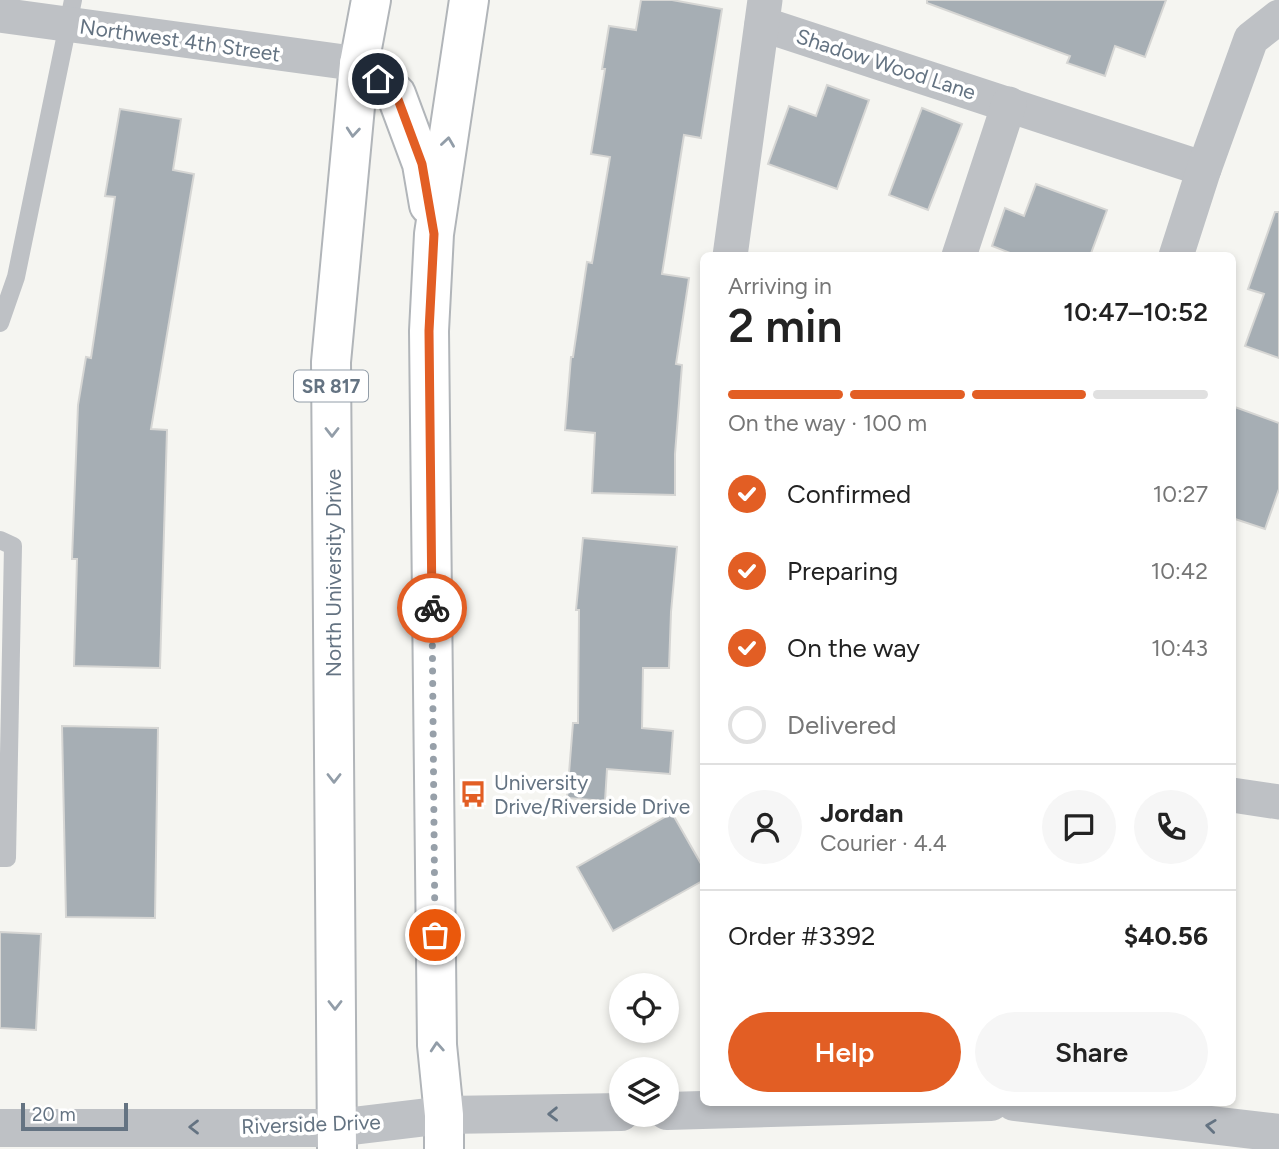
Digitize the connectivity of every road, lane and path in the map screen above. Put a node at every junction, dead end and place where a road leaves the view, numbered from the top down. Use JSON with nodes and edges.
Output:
{"nodes":[{"id":1,"x":370,"y":0,"type":"edge"},
{"id":2,"x":469,"y":0,"type":"edge"},
{"id":3,"x":70,"y":12,"type":"edge"},
{"id":4,"x":763,"y":12,"type":"edge"},
{"id":5,"x":0,"y":15,"type":"edge"},
{"id":6,"x":1279,"y":17,"type":"edge"},
{"id":7,"x":359,"y":65,"type":"junction"},
{"id":8,"x":1009,"y":104,"type":"junction"},
{"id":9,"x":1204,"y":169,"type":"junction"},
{"id":10,"x":434,"y":234,"type":"junction"},
{"id":11,"x":731,"y":252,"type":"edge"},
{"id":12,"x":960,"y":252,"type":"edge"},
{"id":13,"x":1177,"y":252,"type":"edge"},
{"id":14,"x":0,"y":323,"type":"edge"},
{"id":15,"x":0,"y":540,"type":"edge"},
{"id":16,"x":1236,"y":796,"type":"edge"},
{"id":17,"x":1279,"y":802,"type":"edge"},
{"id":18,"x":0,"y":858,"type":"edge"},
{"id":19,"x":847,"y":1106,"type":"edge"},
{"id":20,"x":1048,"y":1106,"type":"edge"},
{"id":21,"x":679,"y":1111,"type":"edge"},
{"id":22,"x":609,"y":1113,"type":"edge"},
{"id":23,"x":0,"y":1128,"type":"edge"},
{"id":24,"x":444,"y":1132,"type":"edge"},
{"id":25,"x":1279,"y":1133,"type":"edge"},
{"id":26,"x":336,"y":1138,"type":"edge"}],
"edges":[{"from":1,"to":7,"type":"main road","name":"North University Drive","number":"SR 817"},
{"from":10,"to":2,"type":"main road","one_way":true},
{"from":3,"to":5,"type":"street","name":"Northwest 4th Street"},
{"from":3,"to":7,"type":"street","name":"Northwest 4th Street"},
{"from":3,"to":14,"type":"lane"},
{"from":4,"to":8,"type":"street","name":"Shadow Wood Lane"},
{"from":4,"to":11,"type":"street","name":"Shadow Wood Lane"},
{"from":6,"to":9,"type":"street"},
{"from":7,"to":10,"type":"main road"},
{"from":7,"to":26,"type":"main road","name":"North University Drive","number":"SR 817","one_way":true},
{"from":8,"to":9,"type":"street","name":"Shadow Wood Lane"},
{"from":8,"to":12,"type":"street"},
{"from":9,"to":13,"type":"street"},
{"from":24,"to":10,"type":"main road","one_way":true},
{"from":15,"to":18,"type":"lane"},
{"from":16,"to":17,"type":"street"},
{"from":19,"to":21,"type":"street"},
{"from":25,"to":20,"type":"street","one_way":true},
{"from":22,"to":24,"type":"street","name":"Riverside Drive","one_way":true},
{"from":26,"to":23,"type":"street","name":"Riverside Drive","one_way":true},
{"from":24,"to":26,"type":"street","name":"Riverside Drive"}]}
